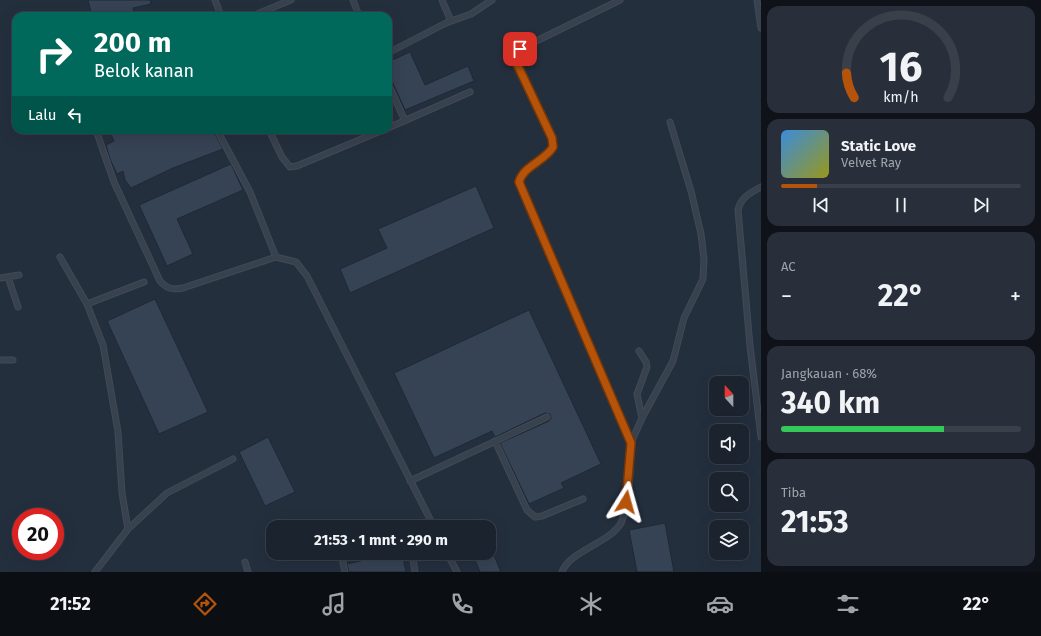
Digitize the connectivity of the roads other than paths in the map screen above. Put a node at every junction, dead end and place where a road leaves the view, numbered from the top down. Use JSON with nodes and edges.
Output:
{"nodes":[{"id":1,"x":215,"y":0,"type":"edge"},
{"id":2,"x":291,"y":0,"type":"edge"},
{"id":3,"x":353,"y":0,"type":"edge"},
{"id":4,"x":442,"y":0,"type":"edge"},
{"id":5,"x":492,"y":0,"type":"edge"},
{"id":6,"x":620,"y":0,"type":"edge"},
{"id":7,"x":756,"y":0,"type":"edge"},
{"id":8,"x":220,"y":12,"type":"edge"},
{"id":9,"x":262,"y":12,"type":"edge"},
{"id":10,"x":358,"y":12,"type":"edge"},
{"id":11,"x":452,"y":21,"type":"junction"},
{"id":12,"x":761,"y":28,"type":"edge"},
{"id":13,"x":392,"y":51,"type":"edge"},
{"id":14,"x":392,"y":92,"type":"edge"},
{"id":15,"x":470,"y":92,"type":"dead end"},
{"id":16,"x":405,"y":121,"type":"junction"},
{"id":17,"x":670,"y":122,"type":"dead end"},
{"id":18,"x":392,"y":126,"type":"edge"},
{"id":19,"x":97,"y":134,"type":"edge"},
{"id":20,"x":219,"y":134,"type":"edge"},
{"id":21,"x":271,"y":134,"type":"edge"},
{"id":22,"x":373,"y":134,"type":"edge"},
{"id":23,"x":761,"y":187,"type":"edge"},
{"id":24,"x":60,"y":257,"type":"dead end"},
{"id":25,"x":276,"y":257,"type":"junction"},
{"id":26,"x":19,"y":275,"type":"dead end"},
{"id":27,"x":0,"y":278,"type":"edge"},
{"id":28,"x":8,"y":278,"type":"junction"},
{"id":29,"x":144,"y":282,"type":"dead end"},
{"id":30,"x":87,"y":304,"type":"junction"},
{"id":31,"x":18,"y":307,"type":"dead end"},
{"id":32,"x":639,"y":351,"type":"dead end"},
{"id":33,"x":0,"y":360,"type":"edge"},
{"id":34,"x":13,"y":360,"type":"dead end"},
{"id":35,"x":547,"y":417,"type":"dead end"},
{"id":36,"x":642,"y":418,"type":"junction"},
{"id":37,"x":761,"y":437,"type":"edge"},
{"id":38,"x":495,"y":441,"type":"junction"},
{"id":39,"x":631,"y":443,"type":"junction"},
{"id":40,"x":233,"y":459,"type":"dead end"},
{"id":41,"x":410,"y":480,"type":"junction"},
{"id":42,"x":582,"y":499,"type":"dead end"},
{"id":43,"x":430,"y":520,"type":"edge"},
{"id":44,"x":128,"y":529,"type":"junction"},
{"id":45,"x":342,"y":560,"type":"edge"},
{"id":46,"x":413,"y":560,"type":"edge"},
{"id":47,"x":451,"y":560,"type":"edge"},
{"id":48,"x":245,"y":562,"type":"dead end"},
{"id":49,"x":95,"y":572,"type":"edge"},
{"id":50,"x":248,"y":572,"type":"edge"},
{"id":51,"x":345,"y":572,"type":"edge"},
{"id":52,"x":415,"y":572,"type":"edge"},
{"id":53,"x":457,"y":572,"type":"edge"},
{"id":54,"x":562,"y":572,"type":"edge"}],
"edges":[{"from":1,"to":8,"type":"lane"},
{"from":2,"to":9,"type":"lane"},
{"from":3,"to":10,"type":"lane"},
{"from":4,"to":11,"type":"lane"},
{"from":5,"to":11,"type":"lane"},
{"from":6,"to":39,"type":"lane"},
{"from":7,"to":12,"type":"lane"},
{"from":11,"to":13,"type":"lane"},
{"from":14,"to":16,"type":"lane"},
{"from":15,"to":16,"type":"lane"},
{"from":16,"to":18,"type":"lane"},
{"from":17,"to":36,"type":"lane"},
{"from":19,"to":25,"type":"lane"},
{"from":20,"to":25,"type":"lane"},
{"from":21,"to":22,"type":"lane"},
{"from":23,"to":37,"type":"lane"},
{"from":24,"to":30,"type":"lane"},
{"from":25,"to":41,"type":"lane"},
{"from":26,"to":28,"type":"lane"},
{"from":27,"to":28,"type":"lane"},
{"from":28,"to":31,"type":"lane"},
{"from":29,"to":30,"type":"lane"},
{"from":30,"to":44,"type":"lane"},
{"from":32,"to":36,"type":"lane"},
{"from":33,"to":34,"type":"lane"},
{"from":35,"to":38,"type":"lane"},
{"from":36,"to":39,"type":"lane"},
{"from":38,"to":41,"type":"lane"},
{"from":38,"to":42,"type":"lane"},
{"from":39,"to":54,"type":"lane"},
{"from":40,"to":44,"type":"lane"},
{"from":41,"to":43,"type":"lane"},
{"from":44,"to":49,"type":"lane"},
{"from":45,"to":51,"type":"lane"},
{"from":46,"to":52,"type":"lane"},
{"from":47,"to":53,"type":"lane"},
{"from":48,"to":50,"type":"lane"}]}
